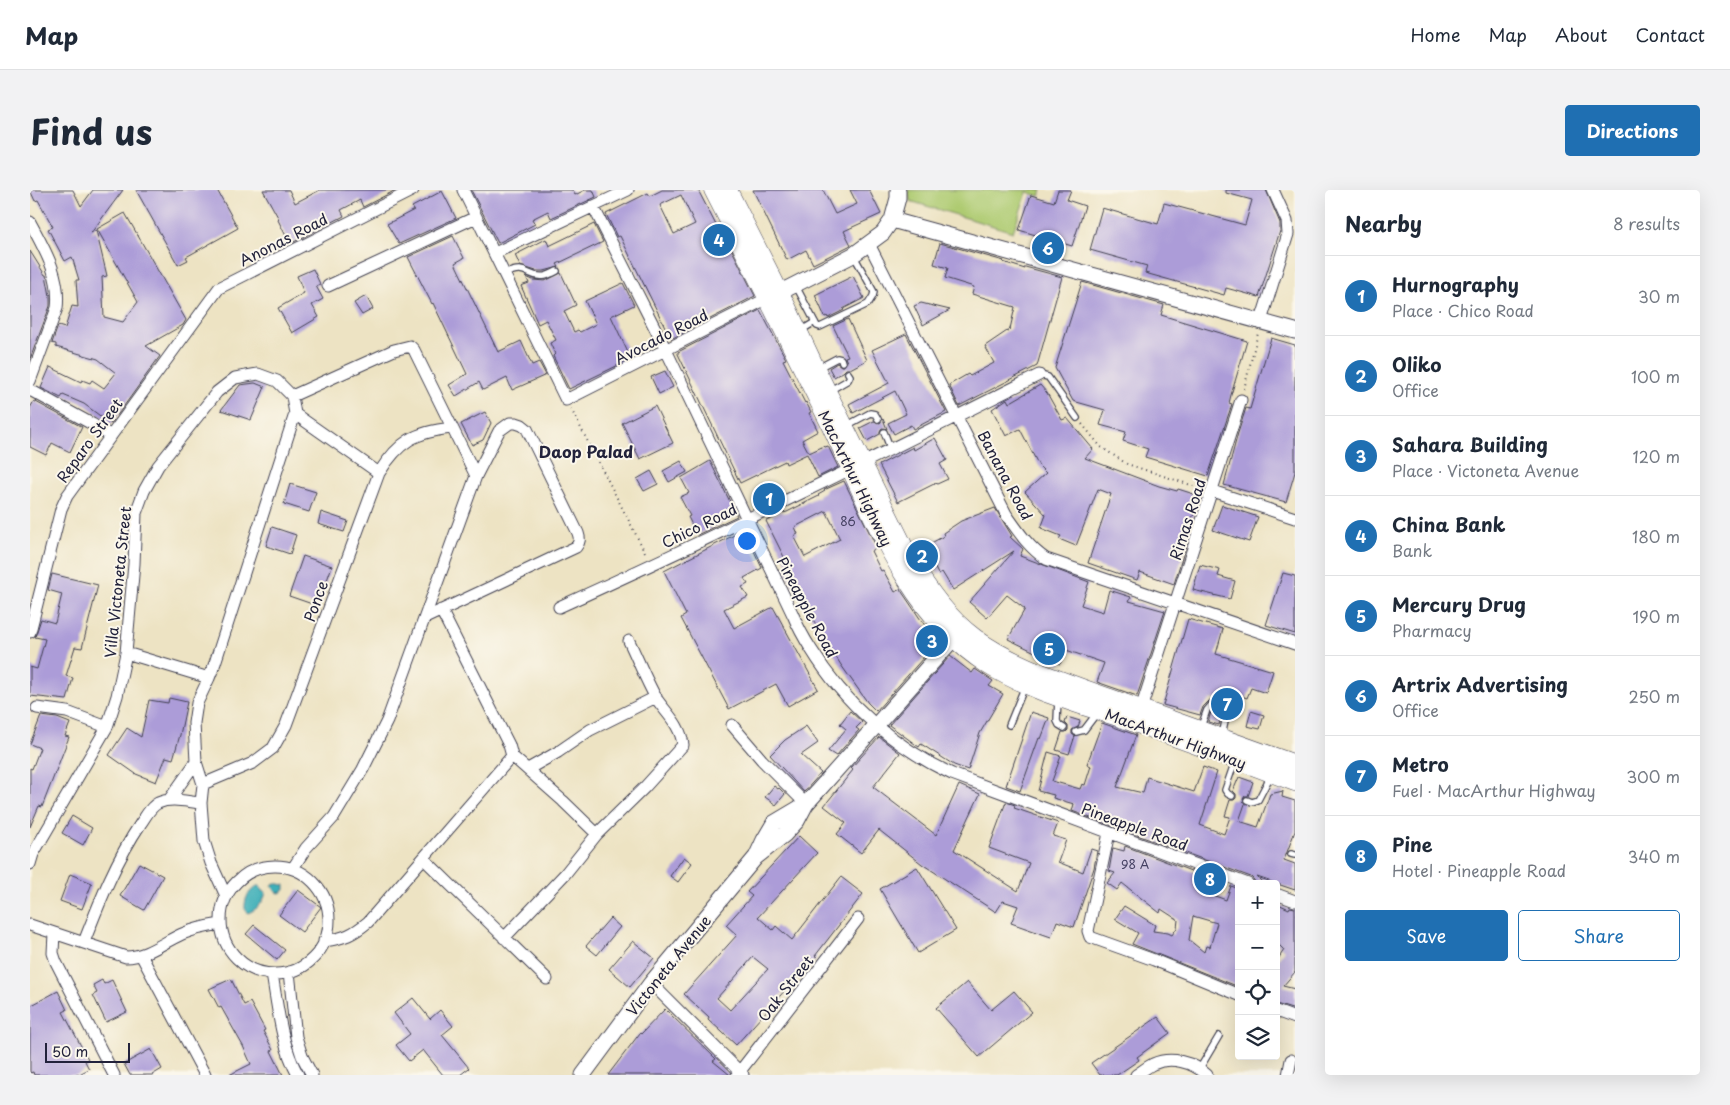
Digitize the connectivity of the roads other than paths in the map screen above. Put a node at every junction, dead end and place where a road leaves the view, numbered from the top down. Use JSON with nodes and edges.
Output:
{"nodes":[{"id":1,"x":413,"y":190,"type":"edge"},
{"id":2,"x":463,"y":190,"type":"edge"},
{"id":3,"x":628,"y":190,"type":"edge"},
{"id":4,"x":713,"y":190,"type":"edge"},
{"id":5,"x":728,"y":190,"type":"edge"},
{"id":6,"x":898,"y":190,"type":"edge"},
{"id":7,"x":1273,"y":190,"type":"edge"},
{"id":8,"x":593,"y":206,"type":"junction"},
{"id":9,"x":476,"y":217,"type":"junction"},
{"id":10,"x":892,"y":220,"type":"junction"},
{"id":11,"x":30,"y":222,"type":"edge"},
{"id":12,"x":869,"y":244,"type":"junction"},
{"id":13,"x":495,"y":253,"type":"junction"},
{"id":14,"x":853,"y":254,"type":"junction"},
{"id":15,"x":557,"y":271,"type":"dead end"},
{"id":16,"x":504,"y":274,"type":"junction"},
{"id":17,"x":328,"y":286,"type":"dead end"},
{"id":18,"x":219,"y":288,"type":"joint"},
{"id":19,"x":781,"y":292,"type":"junction"},
{"id":20,"x":1261,"y":321,"type":"junction"},
{"id":21,"x":815,"y":322,"type":"junction"},
{"id":22,"x":799,"y":331,"type":"junction"},
{"id":23,"x":1295,"y":331,"type":"edge"},
{"id":24,"x":666,"y":350,"type":"junction"},
{"id":25,"x":842,"y":362,"type":"dead end"},
{"id":26,"x":816,"y":369,"type":"junction"},
{"id":27,"x":848,"y":373,"type":"dead end"},
{"id":28,"x":1039,"y":374,"type":"joint"},
{"id":29,"x":30,"y":381,"type":"edge"},
{"id":30,"x":30,"y":390,"type":"edge"},
{"id":31,"x":827,"y":392,"type":"junction"},
{"id":32,"x":292,"y":396,"type":"junction"},
{"id":33,"x":1241,"y":400,"type":"road end"},
{"id":34,"x":295,"y":414,"type":"junction"},
{"id":35,"x":958,"y":416,"type":"junction"},
{"id":36,"x":1078,"y":418,"type":"road end"},
{"id":37,"x":878,"y":420,"type":"dead end"},
{"id":38,"x":845,"y":426,"type":"junction"},
{"id":39,"x":452,"y":428,"type":"junction"},
{"id":40,"x":884,"y":432,"type":"dead end"},
{"id":41,"x":110,"y":436,"type":"junction"},
{"id":42,"x":891,"y":450,"type":"junction"},
{"id":43,"x":857,"y":467,"type":"junction"},
{"id":44,"x":378,"y":472,"type":"junction"},
{"id":45,"x":476,"y":476,"type":"junction"},
{"id":46,"x":1212,"y":491,"type":"junction"},
{"id":47,"x":1295,"y":518,"type":"edge"},
{"id":48,"x":747,"y":519,"type":"junction"},
{"id":49,"x":1175,"y":604,"type":"junction"},
{"id":50,"x":559,"y":607,"type":"dead end"},
{"id":51,"x":441,"y":610,"type":"junction"},
{"id":52,"x":425,"y":618,"type":"junction"},
{"id":53,"x":30,"y":632,"type":"edge"},
{"id":54,"x":958,"y":633,"type":"junction"},
{"id":55,"x":629,"y":641,"type":"dead end"},
{"id":56,"x":1295,"y":644,"type":"edge"},
{"id":57,"x":126,"y":653,"type":"junction"},
{"id":58,"x":210,"y":678,"type":"junction"},
{"id":59,"x":1026,"y":684,"type":"junction"},
{"id":60,"x":656,"y":697,"type":"junction"},
{"id":61,"x":1059,"y":697,"type":"junction"},
{"id":62,"x":1213,"y":703,"type":"dead end"},
{"id":63,"x":1226,"y":707,"type":"dead end"},
{"id":64,"x":37,"y":708,"type":"dead end"},
{"id":65,"x":1099,"y":711,"type":"junction"},
{"id":66,"x":1138,"y":716,"type":"junction"},
{"id":67,"x":876,"y":724,"type":"junction"},
{"id":68,"x":732,"y":725,"type":"dead end"},
{"id":69,"x":1009,"y":725,"type":"dead end"},
{"id":70,"x":107,"y":727,"type":"junction"},
{"id":71,"x":1064,"y":728,"type":"dead end"},
{"id":72,"x":1200,"y":730,"type":"junction"},
{"id":73,"x":1076,"y":732,"type":"dead end"},
{"id":74,"x":1221,"y":738,"type":"junction"},
{"id":75,"x":512,"y":756,"type":"junction"},
{"id":76,"x":1235,"y":759,"type":"junction"},
{"id":77,"x":196,"y":762,"type":"junction"},
{"id":78,"x":1295,"y":764,"type":"edge"},
{"id":79,"x":528,"y":769,"type":"junction"},
{"id":80,"x":1272,"y":773,"type":"junction"},
{"id":81,"x":1295,"y":782,"type":"edge"},
{"id":82,"x":203,"y":784,"type":"junction"},
{"id":83,"x":1232,"y":796,"type":"dead end"},
{"id":84,"x":169,"y":800,"type":"junction"},
{"id":85,"x":1247,"y":800,"type":"dead end"},
{"id":86,"x":201,"y":803,"type":"junction"},
{"id":87,"x":806,"y":804,"type":"junction"},
{"id":88,"x":1109,"y":833,"type":"junction"},
{"id":89,"x":597,"y":834,"type":"junction"},
{"id":90,"x":424,"y":859,"type":"junction"},
{"id":91,"x":30,"y":864,"type":"edge"},
{"id":92,"x":293,"y":868,"type":"junction"},
{"id":93,"x":1237,"y":880,"type":"edge"},
{"id":94,"x":1280,"y":895,"type":"edge"},
{"id":95,"x":226,"y":896,"type":"junction"},
{"id":96,"x":1295,"y":901,"type":"edge"},
{"id":97,"x":858,"y":919,"type":"dead end"},
{"id":98,"x":220,"y":924,"type":"junction"},
{"id":99,"x":30,"y":925,"type":"edge"},
{"id":100,"x":54,"y":933,"type":"junction"},
{"id":101,"x":504,"y":938,"type":"junction"},
{"id":102,"x":324,"y":941,"type":"junction"},
{"id":103,"x":84,"y":942,"type":"junction"},
{"id":104,"x":141,"y":955,"type":"junction"},
{"id":105,"x":289,"y":972,"type":"junction"},
{"id":106,"x":272,"y":974,"type":"junction"},
{"id":107,"x":547,"y":979,"type":"dead end"},
{"id":108,"x":652,"y":983,"type":"junction"},
{"id":109,"x":1235,"y":993,"type":"edge"},
{"id":110,"x":1280,"y":1012,"type":"edge"},
{"id":111,"x":1295,"y":1018,"type":"edge"},
{"id":112,"x":1220,"y":1036,"type":"dead end"},
{"id":113,"x":1291,"y":1060,"type":"dead end"},
{"id":114,"x":1204,"y":1071,"type":"edge"},
{"id":115,"x":740,"y":1074,"type":"edge"},
{"id":116,"x":114,"y":1075,"type":"edge"},
{"id":117,"x":205,"y":1075,"type":"edge"},
{"id":118,"x":298,"y":1075,"type":"edge"},
{"id":119,"x":312,"y":1075,"type":"edge"},
{"id":120,"x":583,"y":1075,"type":"edge"},
{"id":121,"x":1136,"y":1075,"type":"edge"},
{"id":122,"x":1288,"y":1075,"type":"edge"}],
"edges":[{"from":1,"to":18,"type":"street","name":"Anonas Road"},
{"from":2,"to":9,"type":"street"},
{"from":3,"to":8,"type":"street"},
{"from":4,"to":19,"type":"highway","name":"MacArthur Highway"},
{"from":5,"to":19,"type":"highway","name":"MacArthur Highway"},
{"from":6,"to":10,"type":"main road"},
{"from":7,"to":20,"type":"street"},
{"from":8,"to":13,"type":"street"},
{"from":8,"to":24,"type":"street","name":"Pineapple Road"},
{"from":9,"to":13,"type":"street"},
{"from":9,"to":17,"type":"street"},
{"from":10,"to":12,"type":"main road"},
{"from":10,"to":20,"type":"main road"},
{"from":11,"to":29,"type":"street"},
{"from":12,"to":14,"type":"main road"},
{"from":12,"to":35,"type":"street","name":"Banana Road"},
{"from":13,"to":16,"type":"street"},
{"from":14,"to":19,"type":"main road"},
{"from":14,"to":21,"type":"lane"},
{"from":15,"to":16,"type":"lane"},
{"from":16,"to":24,"type":"street","name":"Avocado Road"},
{"from":18,"to":41,"type":"street","name":"Reparo Street"},
{"from":19,"to":21,"type":"lane"},
{"from":19,"to":22,"type":"highway","name":"MacArthur Highway"},
{"from":19,"to":24,"type":"street","name":"Avocado Road"},
{"from":19,"to":43,"type":"highway","name":"MacArthur Highway"},
{"from":20,"to":23,"type":"main road"},
{"from":21,"to":22,"type":"lane"},
{"from":22,"to":26,"type":"highway","name":"MacArthur Highway"},
{"from":24,"to":48,"type":"street","name":"Pineapple Road"},
{"from":25,"to":26,"type":"lane"},
{"from":26,"to":31,"type":"highway","name":"MacArthur Highway"},
{"from":27,"to":31,"type":"lane"},
{"from":28,"to":35,"type":"street","name":"Chico Road"},
{"from":28,"to":36,"type":"lane"},
{"from":30,"to":41,"type":"street"},
{"from":31,"to":38,"type":"highway","name":"MacArthur Highway"},
{"from":32,"to":34,"type":"street"},
{"from":32,"to":39,"type":"street"},
{"from":32,"to":57,"type":"street","name":"Villa Victoneta Street"},
{"from":33,"to":46,"type":"street","name":"Rimas Road"},
{"from":34,"to":44,"type":"street"},
{"from":34,"to":58,"type":"street"},
{"from":35,"to":42,"type":"street","name":"Chico Road"},
{"from":35,"to":49,"type":"street","name":"Banana Road"},
{"from":37,"to":38,"type":"lane"},
{"from":38,"to":43,"type":"highway","name":"MacArthur Highway"},
{"from":39,"to":44,"type":"street","name":"Ponce"},
{"from":39,"to":45,"type":"street"},
{"from":40,"to":42,"type":"lane"},
{"from":41,"to":53,"type":"street","name":"Reparo Street"},
{"from":42,"to":43,"type":"street","name":"Chico Road"},
{"from":43,"to":48,"type":"street","name":"Chico Road"},
{"from":43,"to":54,"type":"highway","name":"MacArthur Highway"},
{"from":44,"to":82,"type":"street","name":"Ponce"},
{"from":45,"to":51,"type":"street"},
{"from":45,"to":52,"type":"street"},
{"from":46,"to":47,"type":"street"},
{"from":46,"to":49,"type":"street","name":"Rimas Road"},
{"from":48,"to":50,"type":"street","name":"Chico Road"},
{"from":48,"to":67,"type":"street","name":"Pineapple Road"},
{"from":49,"to":56,"type":"street","name":"Banana Road"},
{"from":49,"to":66,"type":"street","name":"Rimas Road"},
{"from":51,"to":52,"type":"street"},
{"from":51,"to":75,"type":"street"},
{"from":52,"to":92,"type":"street"},
{"from":54,"to":59,"type":"highway","name":"MacArthur Highway"},
{"from":54,"to":66,"type":"highway","name":"MacArthur Highway"},
{"from":54,"to":67,"type":"main road","name":"Victoneta Avenue"},
{"from":55,"to":60,"type":"street"},
{"from":57,"to":58,"type":"street"},
{"from":57,"to":70,"type":"street","name":"Villa Victoneta Street"},
{"from":58,"to":77,"type":"street"},
{"from":59,"to":61,"type":"highway","name":"MacArthur Highway"},
{"from":59,"to":69,"type":"lane"},
{"from":60,"to":79,"type":"street"},
{"from":60,"to":89,"type":"street"},
{"from":61,"to":65,"type":"highway","name":"MacArthur Highway"},
{"from":61,"to":71,"type":"lane"},
{"from":62,"to":72,"type":"lane"},
{"from":63,"to":74,"type":"lane"},
{"from":64,"to":70,"type":"street"},
{"from":65,"to":66,"type":"highway","name":"MacArthur Highway"},
{"from":65,"to":73,"type":"lane"},
{"from":66,"to":72,"type":"highway","name":"MacArthur Highway"},
{"from":66,"to":76,"type":"highway","name":"MacArthur Highway"},
{"from":67,"to":87,"type":"main road","name":"Victoneta Avenue"},
{"from":67,"to":88,"type":"street","name":"Pineapple Road"},
{"from":68,"to":87,"type":"street"},
{"from":70,"to":91,"type":"street","name":"Villa Victoneta Street"},
{"from":72,"to":74,"type":"highway","name":"MacArthur Highway"},
{"from":74,"to":78,"type":"highway","name":"MacArthur Highway"},
{"from":75,"to":79,"type":"street"},
{"from":75,"to":90,"type":"street"},
{"from":76,"to":80,"type":"highway","name":"MacArthur Highway"},
{"from":76,"to":83,"type":"lane"},
{"from":77,"to":82,"type":"street"},
{"from":77,"to":84,"type":"street"},
{"from":79,"to":89,"type":"street"},
{"from":80,"to":81,"type":"highway","name":"MacArthur Highway"},
{"from":80,"to":85,"type":"lane"},
{"from":82,"to":86,"type":"street"},
{"from":84,"to":86,"type":"street"},
{"from":84,"to":103,"type":"street"},
{"from":86,"to":95,"type":"street"},
{"from":87,"to":108,"type":"main road","name":"Victoneta Avenue"},
{"from":88,"to":93,"type":"street","name":"Pineapple Road"},
{"from":88,"to":109,"type":"street"},
{"from":89,"to":101,"type":"street"},
{"from":90,"to":101,"type":"street"},
{"from":90,"to":102,"type":"street"},
{"from":92,"to":95,"type":"street"},
{"from":92,"to":102,"type":"street"},
{"from":94,"to":96,"type":"street"},
{"from":95,"to":98,"type":"street"},
{"from":97,"to":115,"type":"street","name":"Oak Street"},
{"from":98,"to":104,"type":"street"},
{"from":98,"to":106,"type":"street"},
{"from":99,"to":100,"type":"street"},
{"from":100,"to":103,"type":"street"},
{"from":100,"to":116,"type":"street"},
{"from":101,"to":107,"type":"street"},
{"from":102,"to":105,"type":"street"},
{"from":103,"to":104,"type":"street"},
{"from":104,"to":117,"type":"street"},
{"from":105,"to":106,"type":"street"},
{"from":105,"to":119,"type":"street"},
{"from":106,"to":118,"type":"street"},
{"from":108,"to":115,"type":"street"},
{"from":108,"to":120,"type":"main road","name":"Victoneta Avenue"},
{"from":110,"to":111,"type":"street"},
{"from":112,"to":114,"type":"lane"},
{"from":113,"to":122,"type":"street"},
{"from":114,"to":121,"type":"street"}]}
